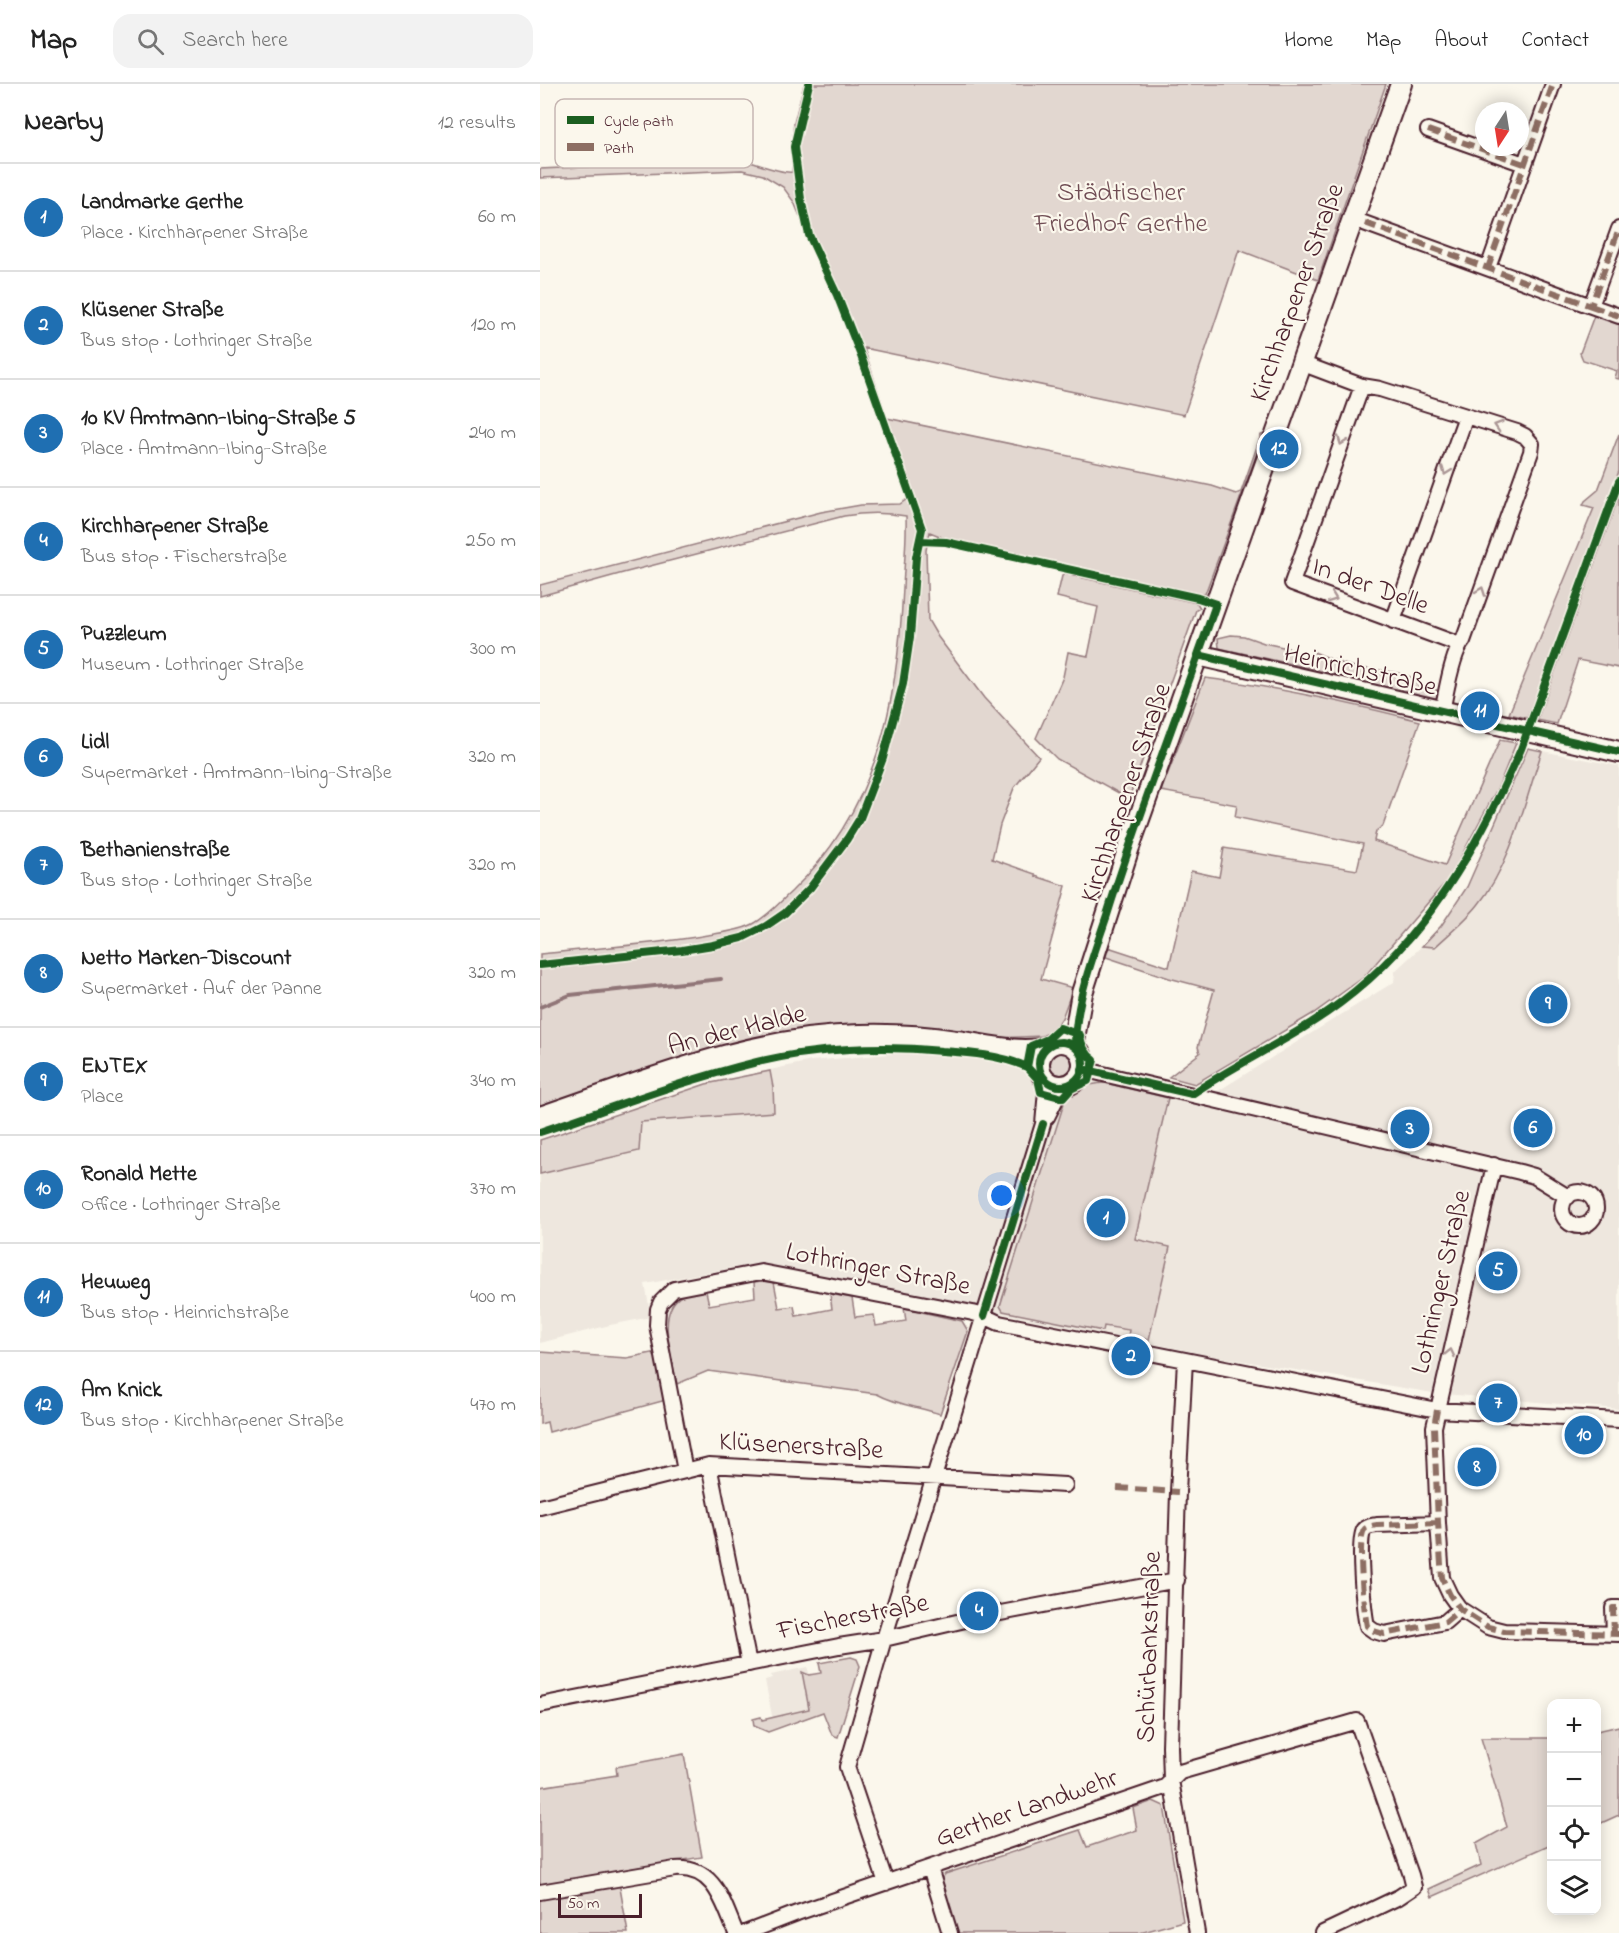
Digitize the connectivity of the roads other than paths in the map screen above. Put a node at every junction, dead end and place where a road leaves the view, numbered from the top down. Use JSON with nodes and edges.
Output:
{"nodes":[{"id":1,"x":1401,"y":84,"type":"edge"},
{"id":2,"x":1553,"y":84,"type":"edge"},
{"id":3,"x":1428,"y":130,"type":"dead end"},
{"id":4,"x":1524,"y":164,"type":"junction"},
{"id":5,"x":1353,"y":219,"type":"junction"},
{"id":6,"x":1619,"y":229,"type":"edge"},
{"id":7,"x":1488,"y":268,"type":"junction"},
{"id":8,"x":1591,"y":306,"type":"junction"},
{"id":9,"x":1619,"y":316,"type":"edge"},
{"id":10,"x":1301,"y":363,"type":"junction"},
{"id":11,"x":1362,"y":386,"type":"junction"},
{"id":12,"x":1466,"y":416,"type":"junction"},
{"id":13,"x":1393,"y":621,"type":"junction"},
{"id":14,"x":1460,"y":645,"type":"junction"},
{"id":15,"x":1198,"y":655,"type":"junction"},
{"id":16,"x":1442,"y":711,"type":"junction"},
{"id":17,"x":1619,"y":752,"type":"edge"},
{"id":18,"x":1081,"y":998,"type":"junction"},
{"id":19,"x":1050,"y":1045,"type":"junction"},
{"id":20,"x":989,"y":1046,"type":"junction"},
{"id":21,"x":1075,"y":1047,"type":"junction"},
{"id":22,"x":1082,"y":1069,"type":"junction"},
{"id":23,"x":1051,"y":1079,"type":"junction"},
{"id":24,"x":540,"y":1117,"type":"edge"},
{"id":25,"x":1043,"y":1124,"type":"junction"},
{"id":26,"x":1494,"y":1165,"type":"junction"},
{"id":27,"x":1568,"y":1197,"type":"dead end"},
{"id":28,"x":984,"y":1316,"type":"junction"},
{"id":29,"x":1185,"y":1360,"type":"junction"},
{"id":30,"x":1437,"y":1410,"type":"junction"},
{"id":31,"x":1619,"y":1420,"type":"edge"},
{"id":32,"x":709,"y":1465,"type":"junction"},
{"id":33,"x":685,"y":1471,"type":"junction"},
{"id":34,"x":935,"y":1477,"type":"junction"},
{"id":35,"x":1065,"y":1485,"type":"dead end"},
{"id":36,"x":540,"y":1507,"type":"edge"},
{"id":37,"x":1438,"y":1523,"type":"junction"},
{"id":38,"x":1176,"y":1580,"type":"junction"},
{"id":39,"x":1619,"y":1608,"type":"edge"},
{"id":40,"x":1460,"y":1609,"type":"junction"},
{"id":41,"x":1616,"y":1634,"type":"edge"},
{"id":42,"x":884,"y":1638,"type":"junction"},
{"id":43,"x":749,"y":1664,"type":"junction"},
{"id":44,"x":540,"y":1705,"type":"edge"},
{"id":45,"x":1171,"y":1780,"type":"junction"},
{"id":46,"x":930,"y":1868,"type":"junction"},
{"id":47,"x":886,"y":1883,"type":"junction"},
{"id":48,"x":540,"y":1892,"type":"edge"},
{"id":49,"x":736,"y":1933,"type":"edge"},
{"id":50,"x":745,"y":1933,"type":"edge"},
{"id":51,"x":950,"y":1933,"type":"edge"},
{"id":52,"x":1197,"y":1933,"type":"edge"},
{"id":53,"x":1323,"y":1933,"type":"edge"}],
"edges":[{"from":1,"to":5,"type":"street","name":"Kirchharpener Straße"},
{"from":2,"to":4,"type":"street"},
{"from":3,"to":4,"type":"street"},
{"from":4,"to":7,"type":"street"},
{"from":5,"to":7,"type":"street"},
{"from":5,"to":10,"type":"street","name":"Kirchharpener Straße"},
{"from":6,"to":8,"type":"street"},
{"from":7,"to":8,"type":"street"},
{"from":8,"to":9,"type":"street"},
{"from":10,"to":11,"type":"street"},
{"from":10,"to":15,"type":"street","name":"Kirchharpener Straße"},
{"from":11,"to":12,"type":"street"},
{"from":11,"to":13,"type":"street","name":"In der Delle","one_way":true},
{"from":12,"to":13,"type":"street","one_way":true},
{"from":14,"to":12,"type":"street","one_way":true},
{"from":13,"to":14,"type":"street","name":"In der Delle"},
{"from":14,"to":16,"type":"street"},
{"from":15,"to":16,"type":"street","name":"Heinrichstraße"},
{"from":15,"to":18,"type":"street","name":"Kirchharpener Straße"},
{"from":16,"to":17,"type":"street","name":"Heinrichstraße"},
{"from":18,"to":19,"type":"street","name":"Kirchharpener Straße"},
{"from":18,"to":21,"type":"street","name":"Kirchharpener Straße"},
{"from":19,"to":20,"type":"street","name":"An der Halde"},
{"from":19,"to":21,"type":"street"},
{"from":19,"to":23,"type":"street"},
{"from":20,"to":23,"type":"street","name":"An der Halde"},
{"from":20,"to":24,"type":"street","name":"An der Halde"},
{"from":21,"to":22,"type":"street"},
{"from":22,"to":23,"type":"street"},
{"from":22,"to":26,"type":"street"},
{"from":23,"to":25,"type":"street"},
{"from":23,"to":25,"type":"street"},
{"from":25,"to":28,"type":"street"},
{"from":26,"to":27,"type":"street"},
{"from":30,"to":26,"type":"street","name":"Lothringer Straße","one_way":true},
{"from":28,"to":29,"type":"street","name":"Lothringer Straße"},
{"from":28,"to":33,"type":"street","name":"Lothringer Straße"},
{"from":28,"to":34,"type":"street"},
{"from":29,"to":30,"type":"street","name":"Lothringer Straße"},
{"from":29,"to":38,"type":"street","name":"Schürbankstraße"},
{"from":30,"to":31,"type":"street","name":"Lothringer Straße"},
{"from":30,"to":37,"type":"street"},
{"from":32,"to":33,"type":"street","name":"Klüsenerstraße"},
{"from":32,"to":34,"type":"street","name":"Klüsenerstraße"},
{"from":32,"to":43,"type":"street"},
{"from":33,"to":36,"type":"street","name":"Klüsenerstraße"},
{"from":34,"to":35,"type":"street","name":"Klüsenerstraße"},
{"from":34,"to":42,"type":"street"},
{"from":37,"to":40,"type":"street"},
{"from":37,"to":40,"type":"street"},
{"from":38,"to":42,"type":"street","name":"Fischerstraße"},
{"from":38,"to":45,"type":"street","name":"Schürbankstraße"},
{"from":39,"to":41,"type":"street"},
{"from":40,"to":41,"type":"street"},
{"from":42,"to":43,"type":"street","name":"Fischerstraße"},
{"from":42,"to":47,"type":"street"},
{"from":43,"to":44,"type":"street","name":"Fischerstraße"},
{"from":45,"to":46,"type":"street","name":"Gerther Landwehr"},
{"from":45,"to":52,"type":"street","name":"Schürbankstraße"},
{"from":45,"to":53,"type":"street","name":"Gerther Landwehr"},
{"from":46,"to":47,"type":"street","name":"Gerther Landwehr"},
{"from":46,"to":51,"type":"street","name":"Gerther Landwehr"},
{"from":47,"to":50,"type":"street","name":"Gerther Landwehr"},
{"from":48,"to":49,"type":"street"}]}
